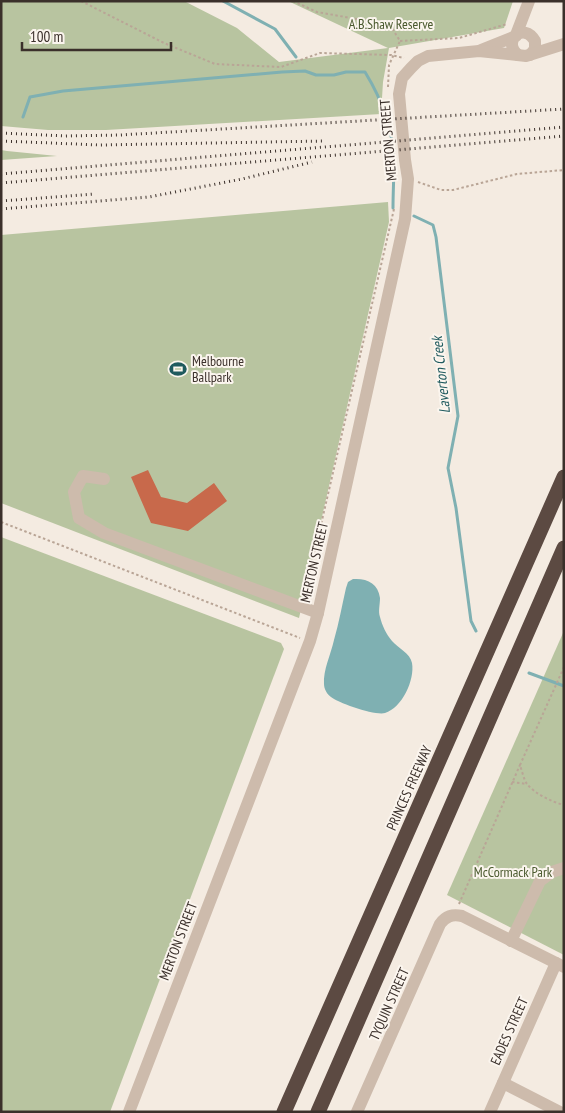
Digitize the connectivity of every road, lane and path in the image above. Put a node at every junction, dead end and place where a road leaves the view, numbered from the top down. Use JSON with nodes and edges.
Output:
{"nodes":[{"id":1,"x":81,"y":1,"type":"edge"},
{"id":2,"x":293,"y":1,"type":"edge"},
{"id":3,"x":530,"y":1,"type":"edge"},
{"id":4,"x":521,"y":22,"type":"junction"},
{"id":5,"x":516,"y":35,"type":"junction"},
{"id":6,"x":532,"y":37,"type":"junction"},
{"id":7,"x":564,"y":43,"type":"edge"},
{"id":8,"x":479,"y":51,"type":"junction"},
{"id":9,"x":524,"y":55,"type":"junction"},
{"id":10,"x":418,"y":61,"type":"junction"},
{"id":11,"x":564,"y":170,"type":"edge"},
{"id":12,"x":408,"y":179,"type":"junction"},
{"id":13,"x":393,"y":214,"type":"dead end"},
{"id":14,"x":564,"y":476,"type":"edge"},
{"id":15,"x":104,"y":479,"type":"dead end"},
{"id":16,"x":1,"y":522,"type":"edge"},
{"id":17,"x":564,"y":548,"type":"edge"},
{"id":18,"x":310,"y":572,"type":"dead end"},
{"id":19,"x":318,"y":614,"type":"junction"},
{"id":20,"x":310,"y":641,"type":"junction"},
{"id":21,"x":564,"y":666,"type":"edge"},
{"id":22,"x":520,"y":765,"type":"junction"},
{"id":23,"x":512,"y":782,"type":"junction"},
{"id":24,"x":527,"y":784,"type":"junction"},
{"id":25,"x":564,"y":805,"type":"edge"},
{"id":26,"x":564,"y":868,"type":"edge"},
{"id":27,"x":455,"y":915,"type":"junction"},
{"id":28,"x":511,"y":941,"type":"junction"},
{"id":29,"x":560,"y":965,"type":"edge"},
{"id":30,"x":503,"y":1083,"type":"junction"},
{"id":31,"x":129,"y":1112,"type":"edge"},
{"id":32,"x":284,"y":1112,"type":"edge"},
{"id":33,"x":318,"y":1112,"type":"edge"},
{"id":34,"x":357,"y":1112,"type":"edge"},
{"id":35,"x":490,"y":1112,"type":"edge"},
{"id":36,"x":560,"y":1112,"type":"edge"}],
"edges":[{"from":1,"to":10,"type":"path"},
{"from":2,"to":4,"type":"path"},
{"from":3,"to":4,"type":"street"},
{"from":3,"to":6,"type":"street"},
{"from":4,"to":5,"type":"street"},
{"from":5,"to":6,"type":"street"},
{"from":5,"to":8,"type":"street"},
{"from":5,"to":9,"type":"street"},
{"from":6,"to":7,"type":"street"},
{"from":6,"to":9,"type":"street"},
{"from":7,"to":9,"type":"street"},
{"from":8,"to":9,"type":"street"},
{"from":8,"to":10,"type":"street"},
{"from":10,"to":12,"type":"street","name":"MERTON STREET"},
{"from":11,"to":12,"type":"path"},
{"from":12,"to":19,"type":"street","name":"MERTON STREET"},
{"from":13,"to":18,"type":"path"},
{"from":14,"to":32,"type":"highway","name":"PRINCES FREEWAY"},
{"from":15,"to":19,"type":"street"},
{"from":16,"to":20,"type":"path"},
{"from":17,"to":33,"type":"highway"},
{"from":19,"to":20,"type":"street","name":"MERTON STREET"},
{"from":20,"to":31,"type":"street","name":"MERTON STREET"},
{"from":21,"to":22,"type":"path"},
{"from":22,"to":23,"type":"path"},
{"from":22,"to":24,"type":"path"},
{"from":23,"to":24,"type":"path"},
{"from":23,"to":27,"type":"path"},
{"from":24,"to":25,"type":"path"},
{"from":26,"to":28,"type":"street"},
{"from":27,"to":28,"type":"street"},
{"from":27,"to":34,"type":"street","name":"TYQUIN STREET"},
{"from":28,"to":29,"type":"street"},
{"from":29,"to":30,"type":"street","name":"EADES STREET"},
{"from":30,"to":35,"type":"street","name":"EADES STREET"},
{"from":30,"to":36,"type":"street"}]}
